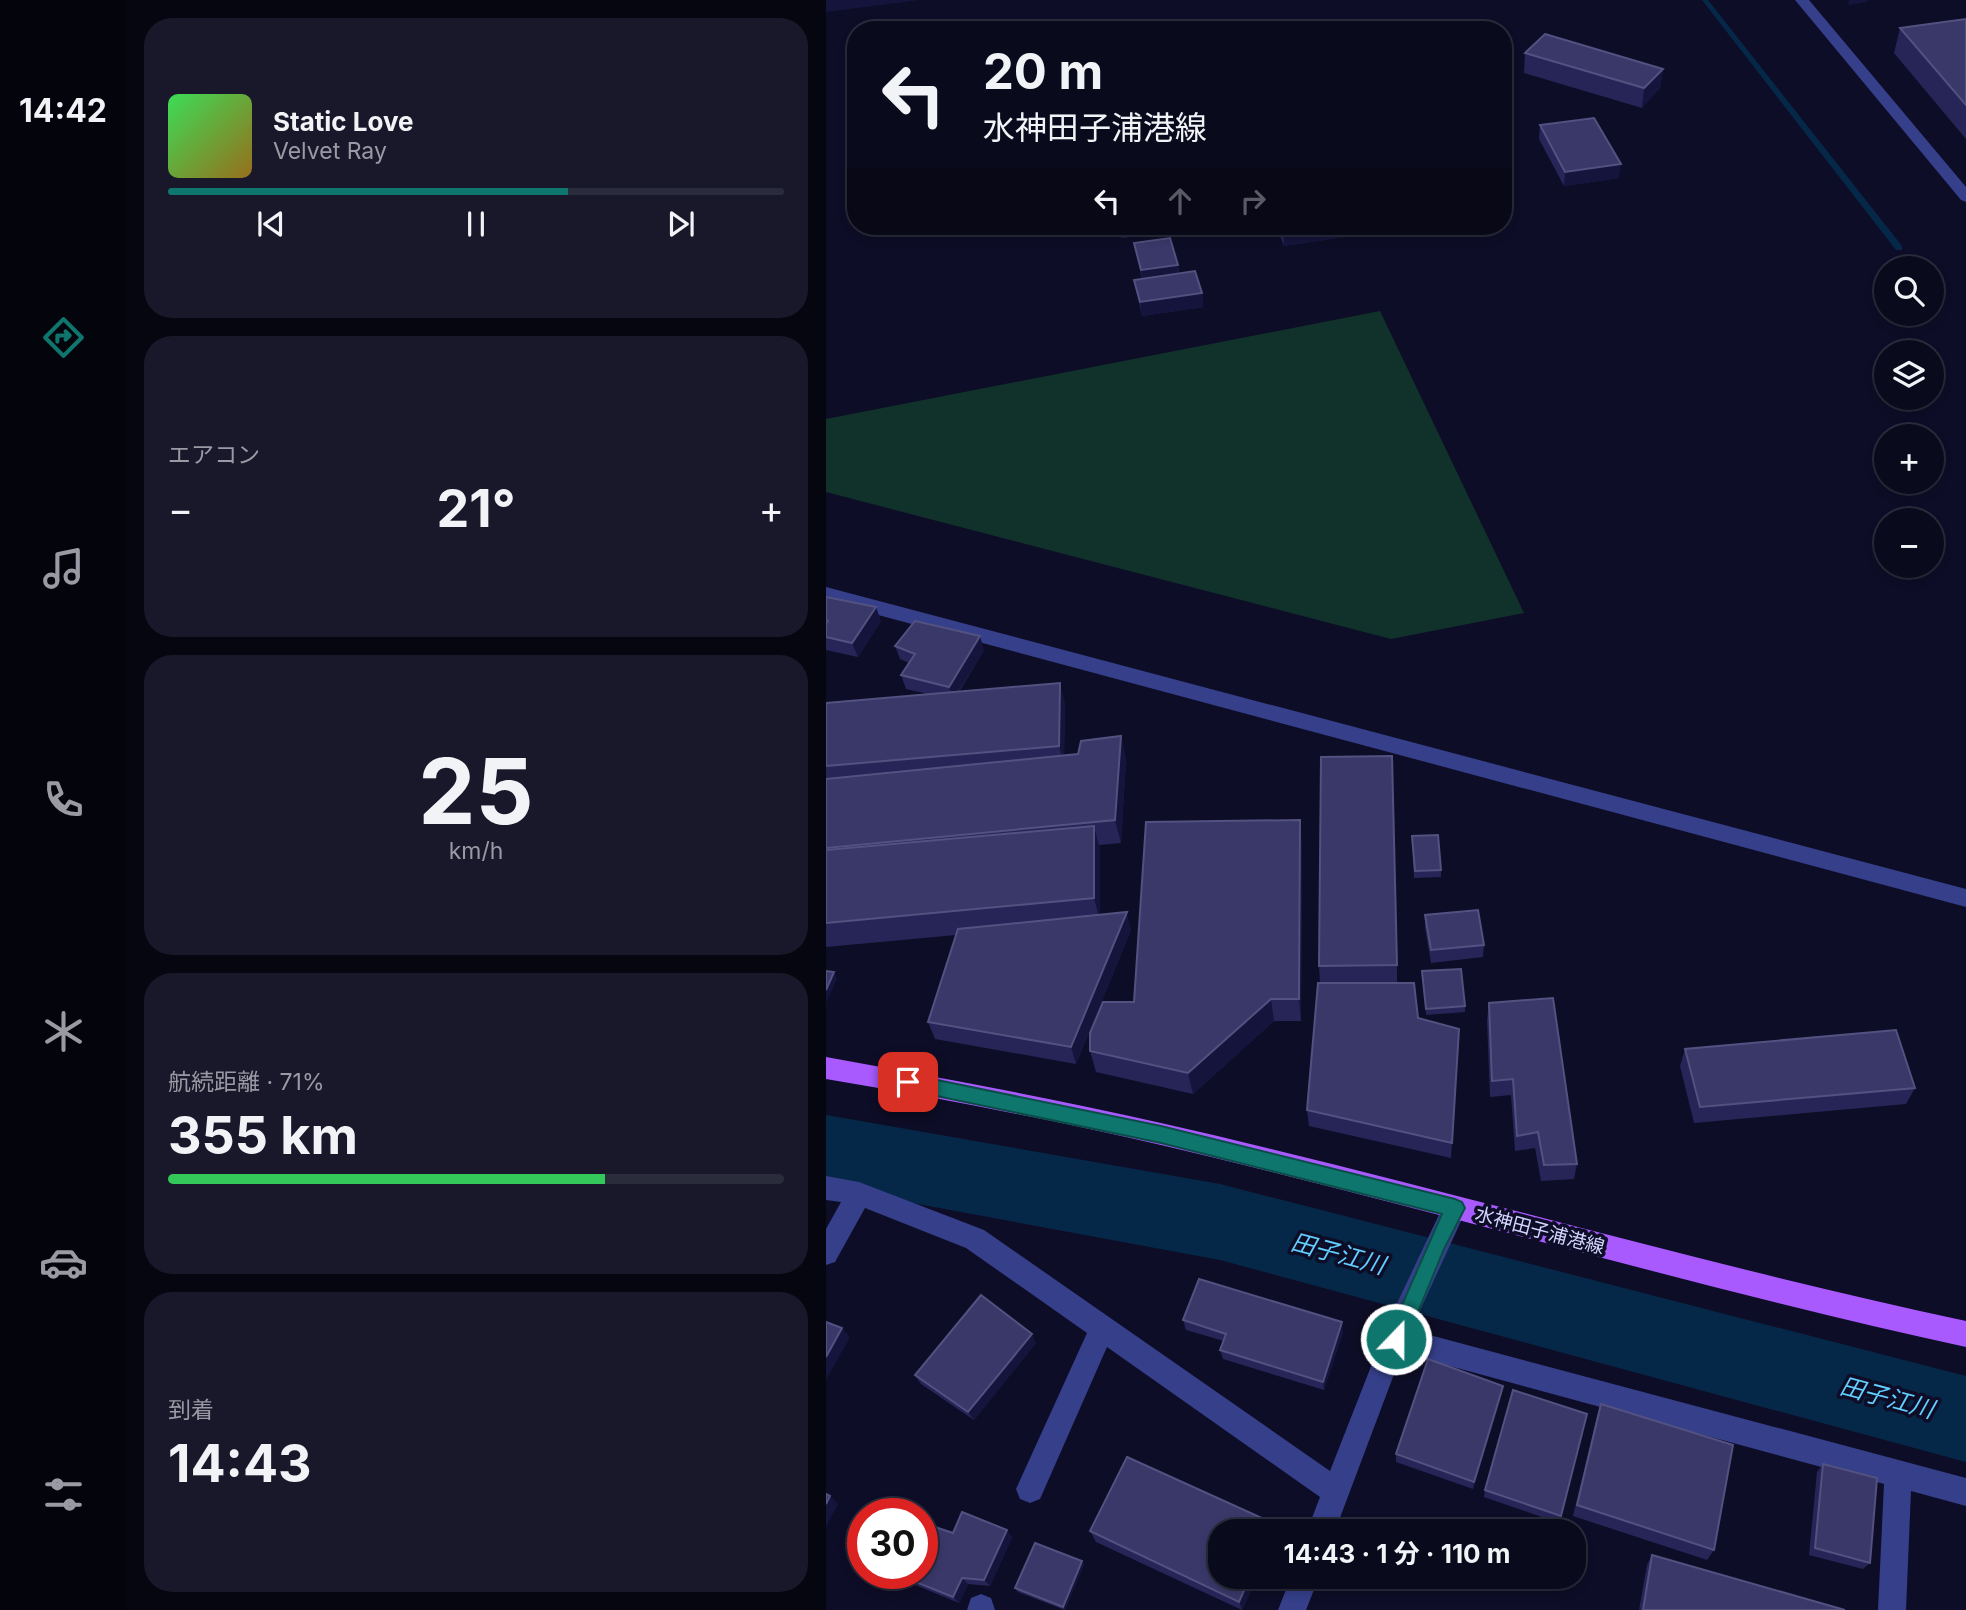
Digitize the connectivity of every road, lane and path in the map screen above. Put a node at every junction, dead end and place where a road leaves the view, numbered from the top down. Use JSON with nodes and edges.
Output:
{"nodes":[{"id":1,"x":1802,"y":0,"type":"edge"},
{"id":2,"x":1966,"y":197,"type":"edge"},
{"id":3,"x":826,"y":594,"type":"edge"},
{"id":4,"x":1966,"y":898,"type":"edge"},
{"id":5,"x":826,"y":1068,"type":"edge"},
{"id":6,"x":826,"y":1188,"type":"edge"},
{"id":7,"x":859,"y":1194,"type":"junction"},
{"id":8,"x":1455,"y":1208,"type":"junction"},
{"id":9,"x":826,"y":1253,"type":"edge"},
{"id":10,"x":1102,"y":1329,"type":"junction"},
{"id":11,"x":1400,"y":1330,"type":"junction"},
{"id":12,"x":1966,"y":1334,"type":"edge"},
{"id":13,"x":1899,"y":1474,"type":"junction"},
{"id":14,"x":1030,"y":1489,"type":"dead end"},
{"id":15,"x":1336,"y":1492,"type":"junction"},
{"id":16,"x":1966,"y":1492,"type":"edge"},
{"id":17,"x":1326,"y":1519,"type":"edge"},
{"id":18,"x":1302,"y":1589,"type":"edge"},
{"id":19,"x":1298,"y":1609,"type":"edge"},
{"id":20,"x":1892,"y":1610,"type":"edge"}],
"edges":[{"from":1,"to":2,"type":"street"},
{"from":3,"to":4,"type":"street"},
{"from":5,"to":8,"type":"main road","name":"水神田子浦港線"},
{"from":6,"to":7,"type":"street"},
{"from":7,"to":9,"type":"street"},
{"from":7,"to":10,"type":"street"},
{"from":8,"to":11,"type":"street"},
{"from":8,"to":12,"type":"main road","name":"水神田子浦港線"},
{"from":10,"to":14,"type":"street"},
{"from":10,"to":15,"type":"street"},
{"from":11,"to":13,"type":"street"},
{"from":11,"to":15,"type":"street"},
{"from":13,"to":16,"type":"street"},
{"from":13,"to":20,"type":"street"},
{"from":15,"to":17,"type":"street"},
{"from":18,"to":19,"type":"street"}]}
